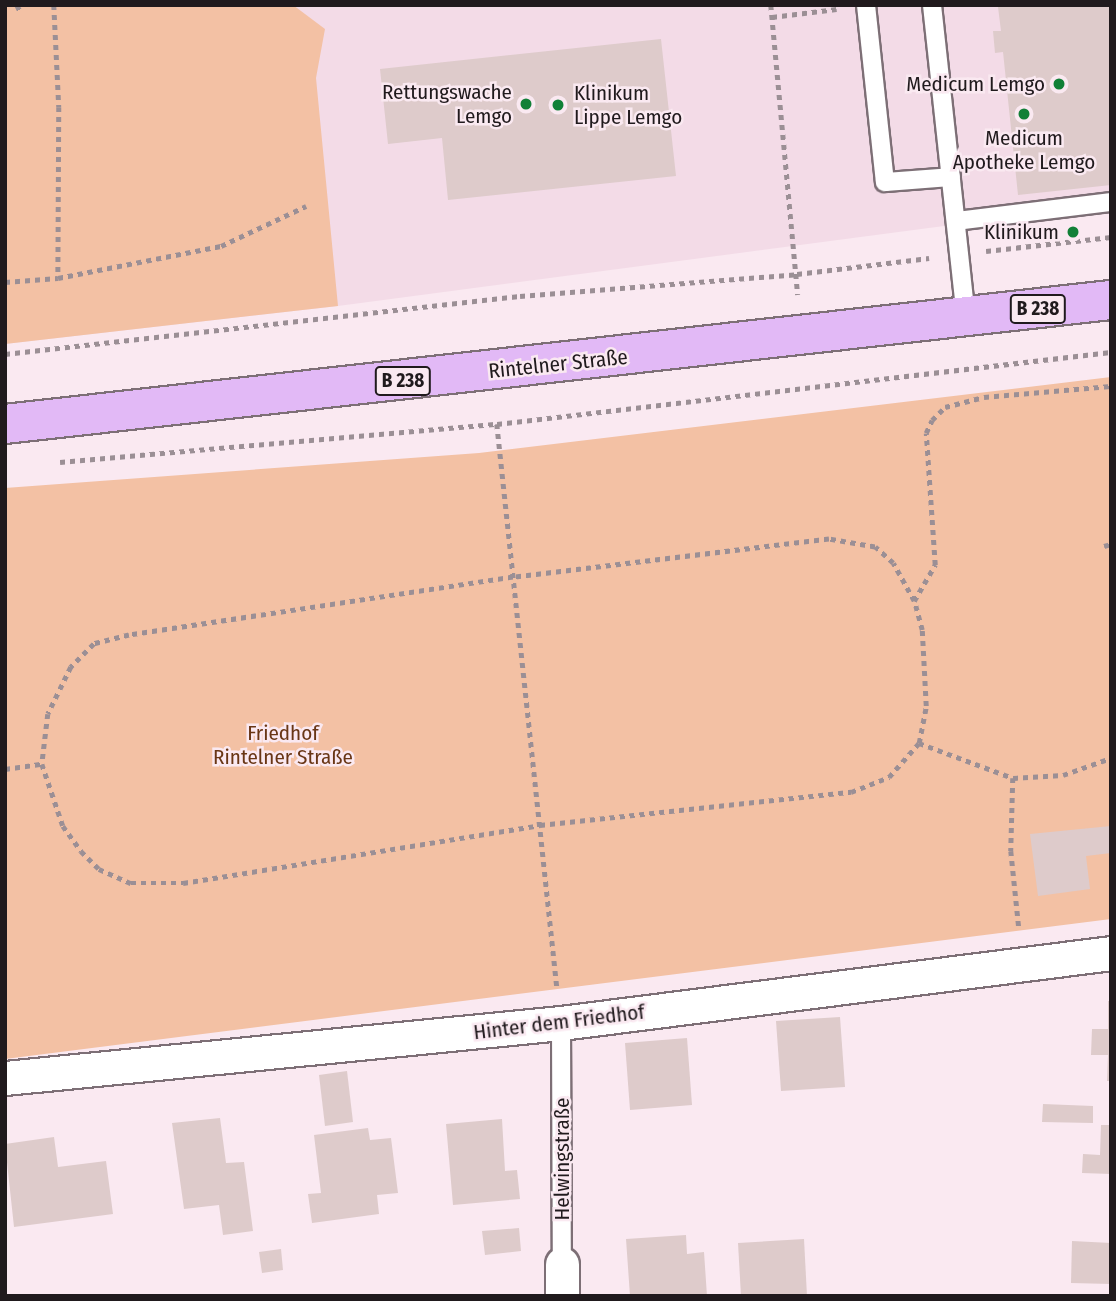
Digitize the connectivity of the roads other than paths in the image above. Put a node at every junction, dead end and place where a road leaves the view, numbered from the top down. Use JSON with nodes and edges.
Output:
{"nodes":[{"id":1,"x":866,"y":5,"type":"edge"},
{"id":2,"x":932,"y":5,"type":"edge"},
{"id":3,"x":951,"y":177,"type":"junction"},
{"id":4,"x":1111,"y":202,"type":"edge"},
{"id":5,"x":956,"y":221,"type":"junction"},
{"id":6,"x":1111,"y":300,"type":"edge"},
{"id":7,"x":966,"y":318,"type":"junction"},
{"id":8,"x":5,"y":424,"type":"edge"},
{"id":9,"x":1111,"y":953,"type":"edge"},
{"id":10,"x":561,"y":1023,"type":"junction"},
{"id":11,"x":5,"y":1078,"type":"edge"},
{"id":12,"x":562,"y":1280,"type":"edge"}],
"edges":[{"from":1,"to":3,"type":"lane"},
{"from":2,"to":3,"type":"lane"},
{"from":3,"to":5,"type":"lane"},
{"from":4,"to":5,"type":"lane"},
{"from":5,"to":7,"type":"lane"},
{"from":6,"to":7,"type":"main road","name":"Rintelner Straße","number":"B 238"},
{"from":7,"to":8,"type":"main road","name":"Rintelner Straße","number":"B 238"},
{"from":9,"to":10,"type":"street","name":"Hinter dem Friedhof"},
{"from":10,"to":11,"type":"street","name":"Hinter dem Friedhof"},
{"from":10,"to":12,"type":"lane","name":"Helwingstraße"}]}
